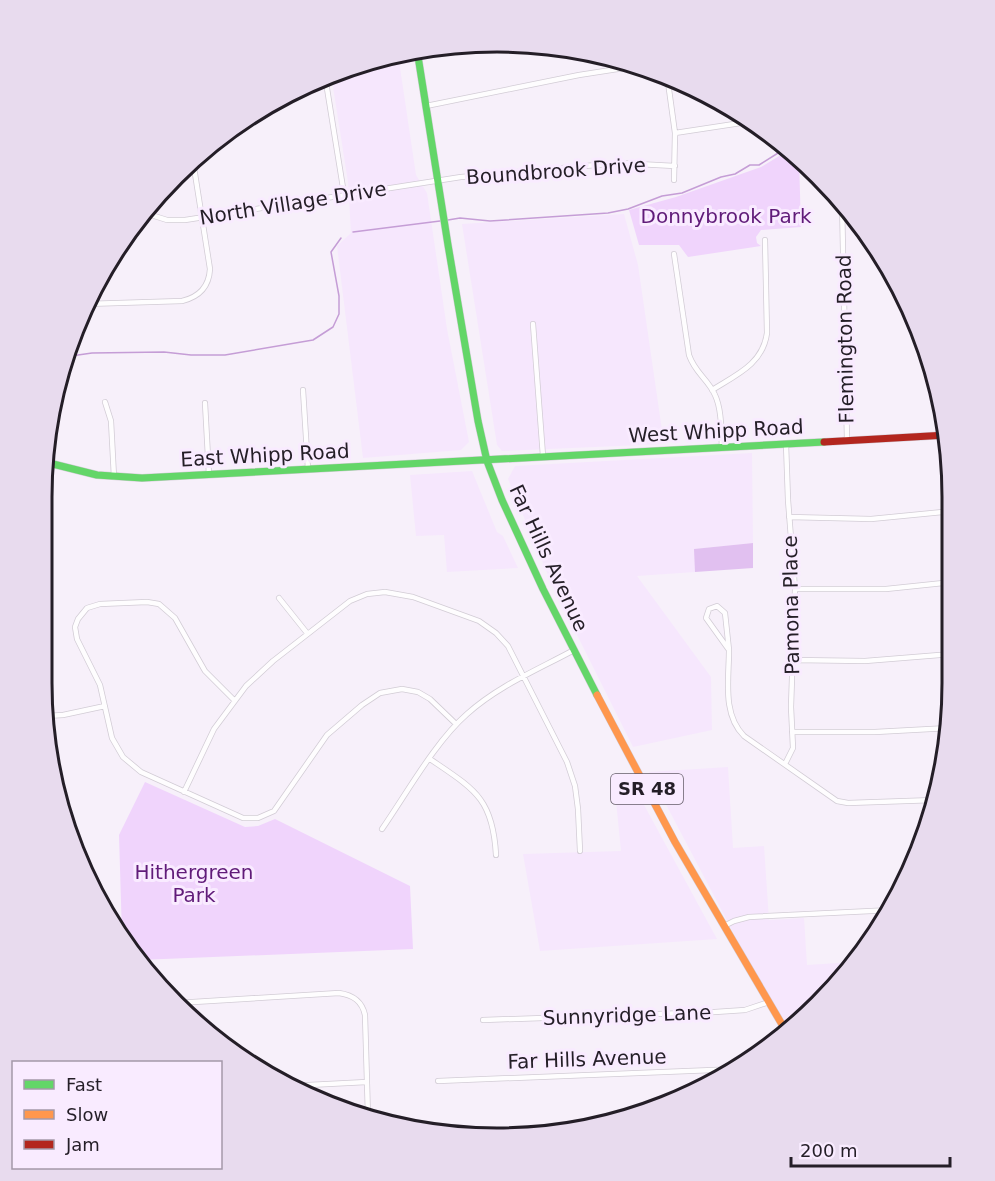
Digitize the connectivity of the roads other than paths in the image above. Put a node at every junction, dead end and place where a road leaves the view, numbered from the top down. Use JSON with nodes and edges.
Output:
{"nodes":[{"id":1,"x":419,"y":60,"type":"edge"},
{"id":2,"x":617,"y":69,"type":"edge"},
{"id":3,"x":327,"y":86,"type":"edge"},
{"id":4,"x":669,"y":86,"type":"edge"},
{"id":5,"x":426,"y":106,"type":"junction"},
{"id":6,"x":740,"y":124,"type":"edge"},
{"id":7,"x":675,"y":133,"type":"junction"},
{"id":8,"x":675,"y":166,"type":"junction"},
{"id":9,"x":195,"y":172,"type":"edge"},
{"id":10,"x":438,"y":180,"type":"junction"},
{"id":11,"x":674,"y":180,"type":"dead end"},
{"id":12,"x":344,"y":195,"type":"junction"},
{"id":13,"x":154,"y":215,"type":"edge"},
{"id":14,"x":842,"y":216,"type":"edge"},
{"id":15,"x":203,"y":218,"type":"junction"},
{"id":16,"x":765,"y":240,"type":"dead end"},
{"id":17,"x":674,"y":254,"type":"dead end"},
{"id":18,"x":97,"y":304,"type":"edge"},
{"id":19,"x":533,"y":324,"type":"dead end"},
{"id":20,"x":303,"y":390,"type":"dead end"},
{"id":21,"x":712,"y":390,"type":"junction"},
{"id":22,"x":105,"y":402,"type":"dead end"},
{"id":23,"x":205,"y":403,"type":"dead end"},
{"id":24,"x":938,"y":435,"type":"edge"},
{"id":25,"x":847,"y":440,"type":"junction"},
{"id":26,"x":786,"y":444,"type":"junction"},
{"id":27,"x":722,"y":447,"type":"junction"},
{"id":28,"x":543,"y":456,"type":"junction"},
{"id":29,"x":487,"y":461,"type":"junction"},
{"id":30,"x":53,"y":464,"type":"edge"},
{"id":31,"x":308,"y":469,"type":"junction"},
{"id":32,"x":209,"y":475,"type":"junction"},
{"id":33,"x":114,"y":477,"type":"junction"},
{"id":34,"x":942,"y":512,"type":"edge"},
{"id":35,"x":789,"y":517,"type":"junction"},
{"id":36,"x":942,"y":583,"type":"edge"},
{"id":37,"x":795,"y":589,"type":"junction"},
{"id":38,"x":279,"y":598,"type":"dead end"},
{"id":39,"x":307,"y":633,"type":"junction"},
{"id":40,"x":574,"y":650,"type":"junction"},
{"id":41,"x":729,"y":650,"type":"junction"},
{"id":42,"x":942,"y":655,"type":"edge"},
{"id":43,"x":793,"y":660,"type":"junction"},
{"id":44,"x":524,"y":676,"type":"junction"},
{"id":45,"x":234,"y":700,"type":"junction"},
{"id":46,"x":105,"y":706,"type":"junction"},
{"id":47,"x":53,"y":716,"type":"edge"},
{"id":48,"x":456,"y":724,"type":"junction"},
{"id":49,"x":940,"y":728,"type":"edge"},
{"id":50,"x":792,"y":732,"type":"junction"},
{"id":51,"x":430,"y":759,"type":"junction"},
{"id":52,"x":785,"y":764,"type":"junction"},
{"id":53,"x":184,"y":792,"type":"junction"},
{"id":54,"x":927,"y":800,"type":"edge"},
{"id":55,"x":382,"y":829,"type":"dead end"},
{"id":56,"x":580,"y":851,"type":"dead end"},
{"id":57,"x":496,"y":855,"type":"dead end"},
{"id":58,"x":880,"y":911,"type":"edge"},
{"id":59,"x":724,"y":926,"type":"junction"},
{"id":60,"x":188,"y":1002,"type":"edge"},
{"id":61,"x":769,"y":1002,"type":"junction"},
{"id":62,"x":483,"y":1020,"type":"dead end"},
{"id":63,"x":782,"y":1025,"type":"edge"},
{"id":64,"x":719,"y":1070,"type":"edge"},
{"id":65,"x":438,"y":1081,"type":"dead end"},
{"id":66,"x":367,"y":1082,"type":"junction"},
{"id":67,"x":306,"y":1085,"type":"edge"},
{"id":68,"x":368,"y":1109,"type":"edge"}],
"edges":[{"from":1,"to":5,"type":"main road","name":"Far Hills Avenue","number":"SR 48"},
{"from":2,"to":5,"type":"street"},
{"from":3,"to":12,"type":"street"},
{"from":4,"to":7,"type":"street"},
{"from":5,"to":10,"type":"main road","name":"Far Hills Avenue","number":"SR 48"},
{"from":6,"to":7,"type":"street"},
{"from":7,"to":8,"type":"street"},
{"from":8,"to":10,"type":"street","name":"Boundbrook Drive"},
{"from":8,"to":11,"type":"street"},
{"from":9,"to":15,"type":"street"},
{"from":10,"to":12,"type":"street","name":"North Village Drive"},
{"from":10,"to":29,"type":"main road","name":"Far Hills Avenue","number":"SR 48"},
{"from":12,"to":15,"type":"street","name":"North Village Drive"},
{"from":13,"to":15,"type":"street","name":"North Village Drive"},
{"from":14,"to":25,"type":"street","name":"Flemington Road"},
{"from":15,"to":18,"type":"street"},
{"from":16,"to":21,"type":"street"},
{"from":17,"to":21,"type":"street"},
{"from":19,"to":28,"type":"street"},
{"from":20,"to":31,"type":"street"},
{"from":21,"to":27,"type":"street"},
{"from":22,"to":33,"type":"street"},
{"from":23,"to":32,"type":"street"},
{"from":24,"to":25,"type":"main road","name":"West Whipp Road"},
{"from":25,"to":26,"type":"main road","name":"West Whipp Road"},
{"from":26,"to":27,"type":"main road","name":"West Whipp Road"},
{"from":26,"to":35,"type":"street","name":"Pamona Place"},
{"from":27,"to":28,"type":"main road","name":"West Whipp Road"},
{"from":28,"to":29,"type":"main road","name":"West Whipp Road"},
{"from":29,"to":31,"type":"main road","name":"East Whipp Road"},
{"from":29,"to":40,"type":"main road","name":"Far Hills Avenue","number":"SR 48"},
{"from":30,"to":33,"type":"main road","name":"East Whipp Road"},
{"from":31,"to":32,"type":"main road","name":"East Whipp Road"},
{"from":32,"to":33,"type":"main road","name":"East Whipp Road"},
{"from":34,"to":35,"type":"street"},
{"from":35,"to":37,"type":"street","name":"Pamona Place"},
{"from":36,"to":37,"type":"street"},
{"from":37,"to":43,"type":"street","name":"Pamona Place"},
{"from":38,"to":39,"type":"street"},
{"from":39,"to":44,"type":"street"},
{"from":39,"to":45,"type":"street"},
{"from":40,"to":44,"type":"street"},
{"from":40,"to":59,"type":"main road","name":"Far Hills Avenue","number":"SR 48"},
{"from":41,"to":41,"type":"street"},
{"from":41,"to":52,"type":"street"},
{"from":42,"to":43,"type":"street"},
{"from":43,"to":50,"type":"street","name":"Pamona Place"},
{"from":44,"to":48,"type":"street"},
{"from":44,"to":56,"type":"street"},
{"from":45,"to":46,"type":"street"},
{"from":45,"to":53,"type":"street"},
{"from":46,"to":47,"type":"street"},
{"from":46,"to":53,"type":"street"},
{"from":48,"to":51,"type":"street"},
{"from":48,"to":53,"type":"street"},
{"from":49,"to":50,"type":"street"},
{"from":50,"to":52,"type":"street","name":"Pamona Place"},
{"from":51,"to":55,"type":"street"},
{"from":51,"to":57,"type":"street"},
{"from":52,"to":54,"type":"street"},
{"from":58,"to":59,"type":"street"},
{"from":59,"to":61,"type":"main road","name":"Far Hills Avenue","number":"SR 48"},
{"from":60,"to":66,"type":"street"},
{"from":61,"to":62,"type":"street","name":"Sunnyridge Lane"},
{"from":61,"to":63,"type":"main road","name":"Far Hills Avenue","number":"SR 48"},
{"from":64,"to":65,"type":"street","name":"Far Hills Avenue"},
{"from":66,"to":67,"type":"street"},
{"from":66,"to":68,"type":"street"}]}
